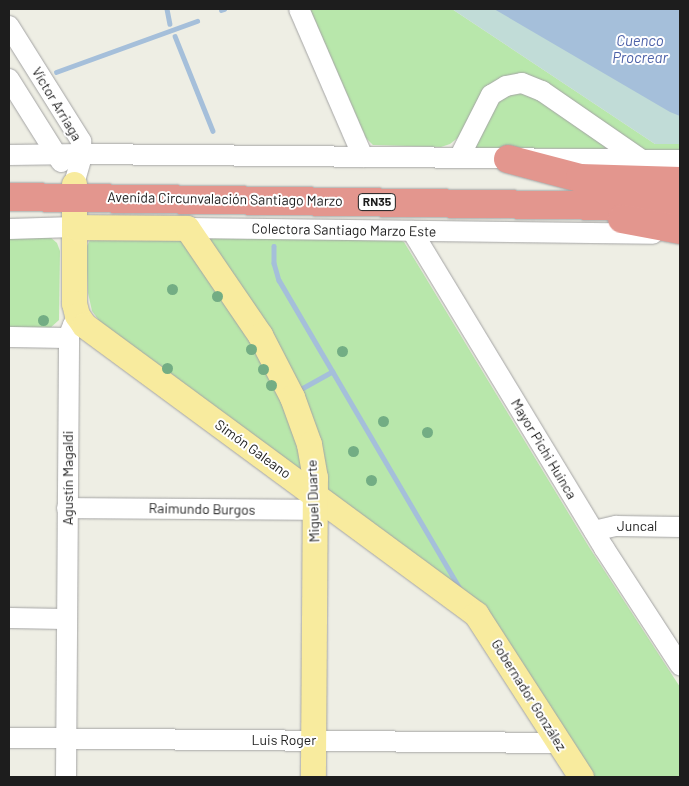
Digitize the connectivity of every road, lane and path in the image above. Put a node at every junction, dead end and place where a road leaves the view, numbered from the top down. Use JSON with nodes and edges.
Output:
{"nodes":[{"id":1,"x":299,"y":9,"type":"edge"},
{"id":2,"x":9,"y":26,"type":"edge"},
{"id":3,"x":9,"y":79,"type":"edge"},
{"id":4,"x":56,"y":154,"type":"junction"},
{"id":5,"x":82,"y":154,"type":"junction"},
{"id":6,"x":9,"y":155,"type":"edge"},
{"id":7,"x":363,"y":157,"type":"junction"},
{"id":8,"x":459,"y":158,"type":"junction"},
{"id":9,"x":508,"y":158,"type":"junction"},
{"id":10,"x":642,"y":160,"type":"junction"},
{"id":11,"x":680,"y":160,"type":"edge"},
{"id":12,"x":680,"y":181,"type":"edge"},
{"id":13,"x":9,"y":183,"type":"edge"},
{"id":14,"x":74,"y":190,"type":"junction"},
{"id":15,"x":680,"y":192,"type":"edge"},
{"id":16,"x":9,"y":197,"type":"edge"},
{"id":17,"x":402,"y":202,"type":"junction"},
{"id":18,"x":680,"y":207,"type":"edge"},
{"id":19,"x":74,"y":227,"type":"junction"},
{"id":20,"x":187,"y":228,"type":"junction"},
{"id":21,"x":9,"y":229,"type":"edge"},
{"id":22,"x":680,"y":230,"type":"edge"},
{"id":23,"x":412,"y":231,"type":"junction"},
{"id":24,"x":680,"y":234,"type":"edge"},
{"id":25,"x":74,"y":328,"type":"junction"},
{"id":26,"x":9,"y":337,"type":"edge"},
{"id":27,"x":322,"y":505,"type":"junction"},
{"id":28,"x":67,"y":508,"type":"junction"},
{"id":29,"x":680,"y":527,"type":"edge"},
{"id":30,"x":594,"y":530,"type":"junction"},
{"id":31,"x":476,"y":614,"type":"joint"},
{"id":32,"x":9,"y":618,"type":"edge"},
{"id":33,"x":67,"y":619,"type":"junction"},
{"id":34,"x":680,"y":665,"type":"edge"},
{"id":35,"x":9,"y":738,"type":"edge"},
{"id":36,"x":66,"y":739,"type":"junction"},
{"id":37,"x":314,"y":741,"type":"junction"},
{"id":38,"x":558,"y":742,"type":"junction"},
{"id":39,"x":575,"y":774,"type":"edge"},
{"id":40,"x":66,"y":777,"type":"edge"},
{"id":41,"x":313,"y":777,"type":"edge"}],
"edges":[{"from":1,"to":7,"type":"street"},
{"from":2,"to":5,"type":"street","name":"Víctor Arriaga"},
{"from":3,"to":4,"type":"street","name":"Víctor Arriaga"},
{"from":4,"to":5,"type":"street"},
{"from":4,"to":6,"type":"street"},
{"from":4,"to":14,"type":"street","name":"Víctor Arriaga"},
{"from":5,"to":7,"type":"street"},
{"from":5,"to":14,"type":"street","name":"Víctor Arriaga"},
{"from":7,"to":8,"type":"street"},
{"from":8,"to":9,"type":"street"},
{"from":8,"to":10,"type":"street"},
{"from":9,"to":10,"type":"street"},
{"from":9,"to":12,"type":"highway"},
{"from":10,"to":11,"type":"street"},
{"from":13,"to":14,"type":"highway","name":"Avenida Circunvalación Santiago Marzo","number":"RN35"},
{"from":14,"to":15,"type":"highway","name":"Avenida Circunvalación Santiago Marzo","number":"RN35"},
{"from":14,"to":16,"type":"highway","name":"Avenida Circunvalación Santiago Marzo","number":"RN35"},
{"from":14,"to":17,"type":"highway","name":"Avenida Circunvalación Santiago Marzo","number":"RN35"},
{"from":14,"to":19,"type":"main road","name":"Agustín Magaldi"},
{"from":17,"to":18,"type":"highway","name":"Avenida Circunvalación Santiago Marzo","number":"RN35"},
{"from":17,"to":22,"type":"highway"},
{"from":19,"to":20,"type":"main road","name":"Colectora Santiago Marzo Este"},
{"from":19,"to":21,"type":"street","name":"Colectora Santiago Marzo Este"},
{"from":19,"to":25,"type":"main road","name":"Agustín Magaldi"},
{"from":20,"to":23,"type":"street","name":"Colectora Santiago Marzo Este"},
{"from":20,"to":27,"type":"main road","name":"Miguel Duarte"},
{"from":23,"to":24,"type":"street","name":"Colectora Santiago Marzo Este"},
{"from":23,"to":30,"type":"street","name":"Mayor Pichi Huinca"},
{"from":25,"to":26,"type":"street"},
{"from":25,"to":27,"type":"main road","name":"Simón Galeano"},
{"from":25,"to":28,"type":"street","name":"Agustín Magaldi"},
{"from":27,"to":28,"type":"street","name":"Raimundo Burgos"},
{"from":27,"to":31,"type":"main road","name":"Simón Galeano"},
{"from":27,"to":37,"type":"main road","name":"Miguel Duarte"},
{"from":28,"to":33,"type":"street","name":"Agustín Magaldi"},
{"from":29,"to":30,"type":"street","name":"Juncal"},
{"from":30,"to":34,"type":"street","name":"Mayor Pichi Huinca"},
{"from":31,"to":38,"type":"main road","name":"Gobernador González"},
{"from":32,"to":33,"type":"street"},
{"from":33,"to":36,"type":"street","name":"Agustín Magaldi"},
{"from":35,"to":36,"type":"street","name":"Luis Roger"},
{"from":36,"to":37,"type":"street","name":"Luis Roger"},
{"from":36,"to":40,"type":"street","name":"Agustín Magaldi"},
{"from":37,"to":38,"type":"street","name":"Luis Roger"},
{"from":37,"to":41,"type":"main road","name":"Miguel Duarte"},
{"from":38,"to":39,"type":"main road","name":"Gobernador González"}]}
